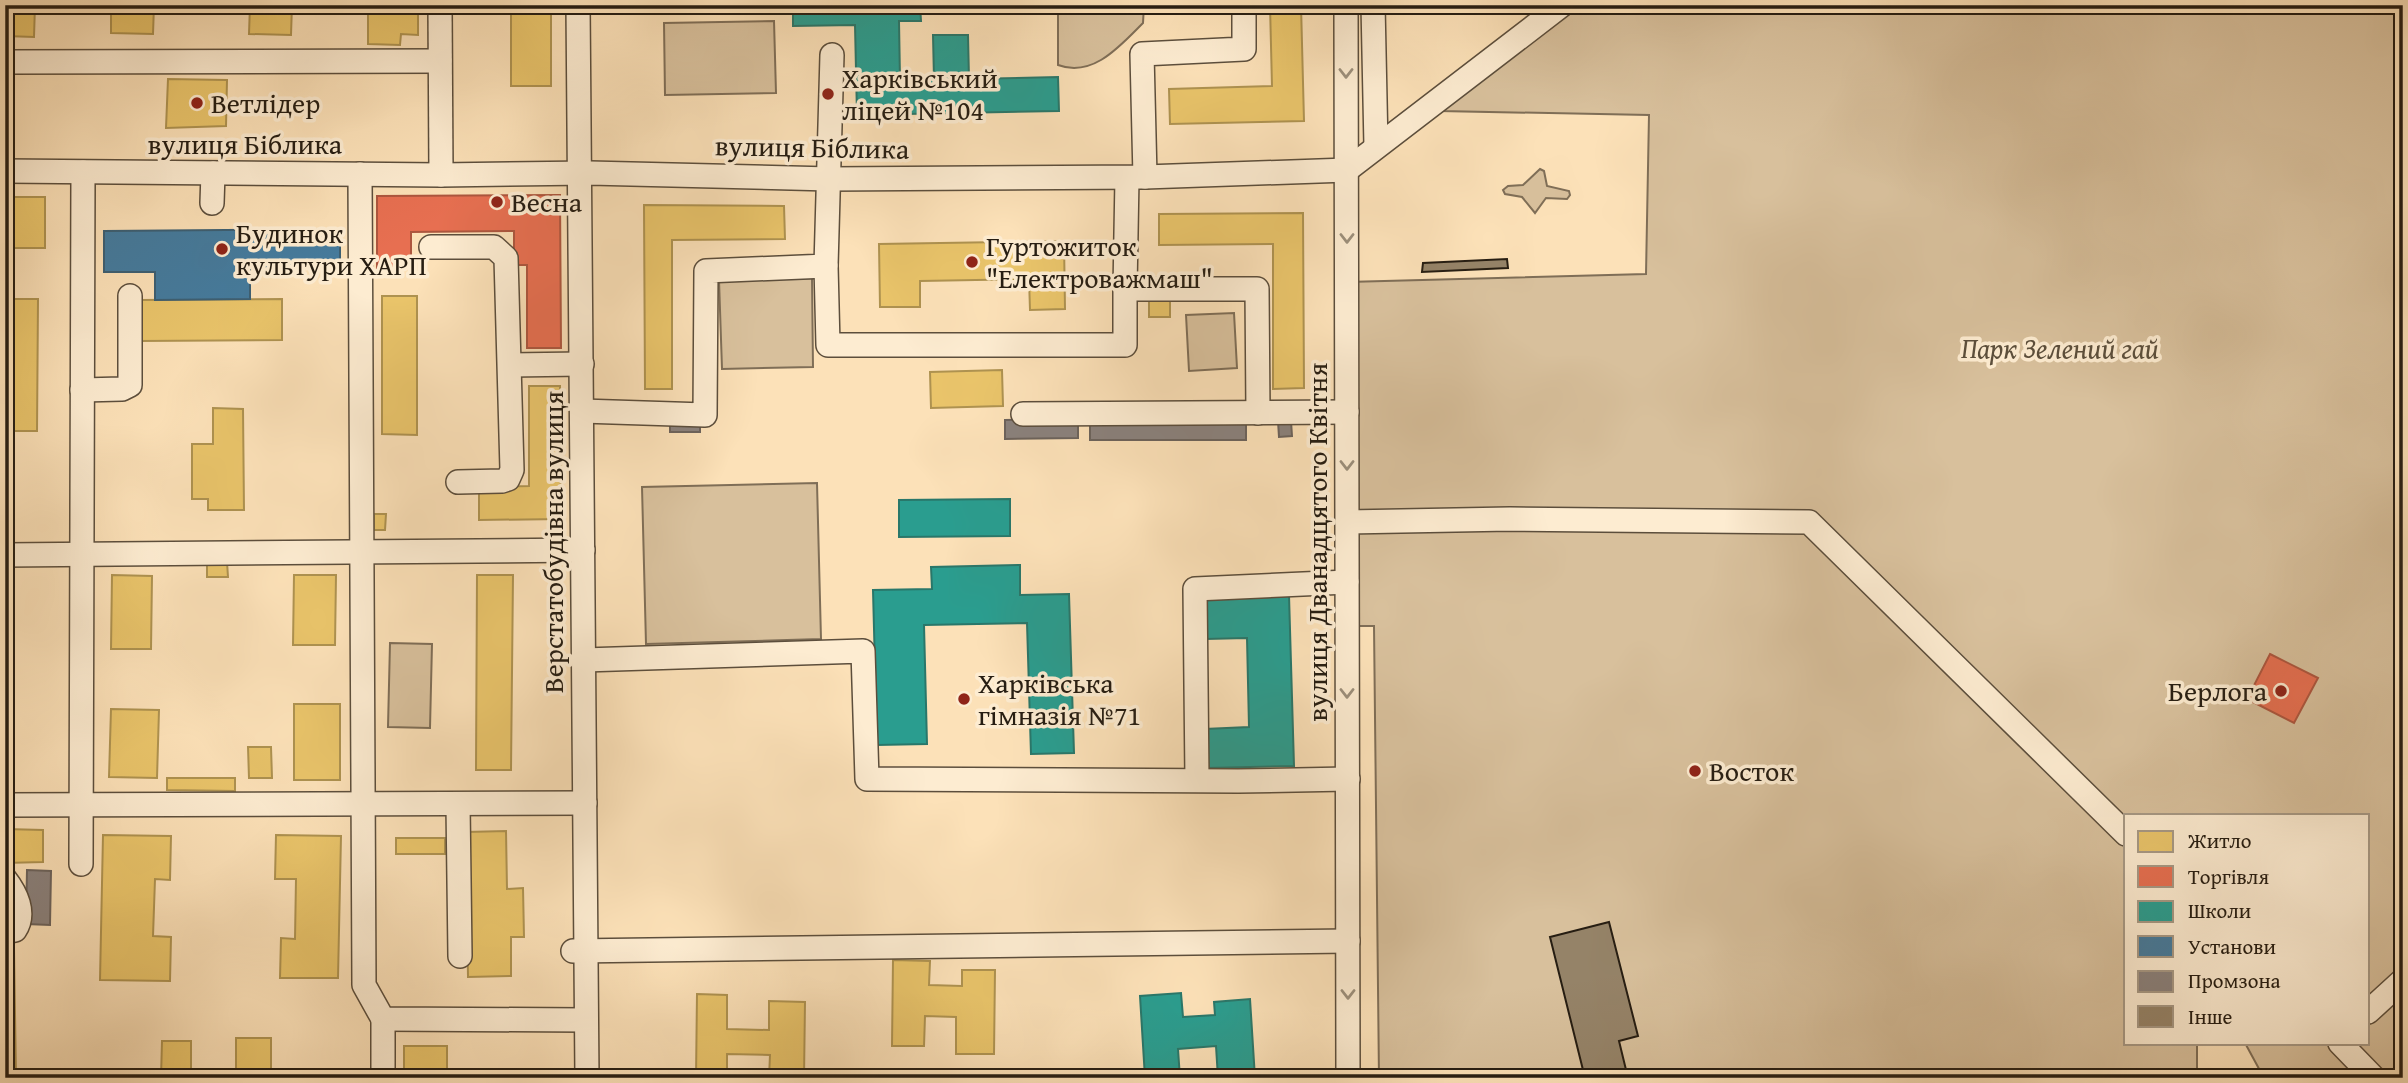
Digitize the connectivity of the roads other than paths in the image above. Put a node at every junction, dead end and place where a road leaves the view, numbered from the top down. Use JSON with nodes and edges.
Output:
{"nodes":[{"id":1,"x":440,"y":5,"type":"edge"},
{"id":2,"x":578,"y":5,"type":"edge"},
{"id":3,"x":1244,"y":5,"type":"edge"},
{"id":4,"x":1346,"y":5,"type":"edge"},
{"id":5,"x":1373,"y":5,"type":"edge"},
{"id":6,"x":1562,"y":5,"type":"edge"},
{"id":7,"x":832,"y":55,"type":"dead end"},
{"id":8,"x":440,"y":61,"type":"junction"},
{"id":9,"x":5,"y":62,"type":"edge"},
{"id":10,"x":1376,"y":147,"type":"junction"},
{"id":11,"x":1347,"y":170,"type":"junction"},
{"id":12,"x":5,"y":171,"type":"edge"},
{"id":13,"x":83,"y":172,"type":"junction"},
{"id":14,"x":213,"y":173,"type":"junction"},
{"id":15,"x":581,"y":173,"type":"junction"},
{"id":16,"x":360,"y":174,"type":"junction"},
{"id":17,"x":440,"y":175,"type":"junction"},
{"id":18,"x":1136,"y":178,"type":"junction"},
{"id":19,"x":830,"y":179,"type":"junction"},
{"id":20,"x":212,"y":203,"type":"dead end"},
{"id":21,"x":431,"y":247,"type":"dead end"},
{"id":22,"x":827,"y":266,"type":"junction"},
{"id":23,"x":1125,"y":289,"type":"junction"},
{"id":24,"x":130,"y":296,"type":"dead end"},
{"id":25,"x":582,"y":364,"type":"junction"},
{"id":26,"x":510,"y":365,"type":"junction"},
{"id":27,"x":82,"y":390,"type":"junction"},
{"id":28,"x":582,"y":411,"type":"junction"},
{"id":29,"x":1347,"y":412,"type":"junction"},
{"id":30,"x":1258,"y":413,"type":"junction"},
{"id":31,"x":1023,"y":414,"type":"dead end"},
{"id":32,"x":458,"y":482,"type":"dead end"},
{"id":33,"x":1347,"y":522,"type":"junction"},
{"id":34,"x":583,"y":550,"type":"junction"},
{"id":35,"x":5,"y":555,"type":"edge"},
{"id":36,"x":1347,"y":582,"type":"junction"},
{"id":37,"x":584,"y":660,"type":"junction"},
{"id":38,"x":1348,"y":779,"type":"junction"},
{"id":39,"x":1196,"y":780,"type":"junction"},
{"id":40,"x":585,"y":803,"type":"junction"},
{"id":41,"x":458,"y":804,"type":"junction"},
{"id":42,"x":5,"y":805,"type":"edge"},
{"id":43,"x":362,"y":806,"type":"junction"},
{"id":44,"x":2124,"y":832,"type":"edge"},
{"id":45,"x":80,"y":864,"type":"dead end"},
{"id":46,"x":5,"y":879,"type":"edge"},
{"id":47,"x":5,"y":932,"type":"edge"},
{"id":48,"x":1348,"y":941,"type":"junction"},
{"id":49,"x":580,"y":951,"type":"junction"},
{"id":50,"x":460,"y":956,"type":"dead end"},
{"id":51,"x":2403,"y":980,"type":"edge"},
{"id":52,"x":2370,"y":1010,"type":"edge"},
{"id":53,"x":383,"y":1019,"type":"junction"},
{"id":54,"x":586,"y":1020,"type":"junction"},
{"id":55,"x":2341,"y":1044,"type":"edge"},
{"id":56,"x":383,"y":1078,"type":"edge"},
{"id":57,"x":587,"y":1078,"type":"edge"},
{"id":58,"x":1348,"y":1078,"type":"edge"},
{"id":59,"x":2374,"y":1078,"type":"edge"}],
"edges":[{"from":1,"to":8,"type":"street"},
{"from":2,"to":15,"type":"street","name":"Верстатобудівна вулиця"},
{"from":3,"to":18,"type":"street"},
{"from":4,"to":11,"type":"street","name":"вулиця Дванадцятого Квітня","one_way":true},
{"from":5,"to":10,"type":"street"},
{"from":6,"to":10,"type":"street"},
{"from":7,"to":19,"type":"street"},
{"from":8,"to":9,"type":"street"},
{"from":8,"to":17,"type":"street"},
{"from":10,"to":11,"type":"street"},
{"from":11,"to":18,"type":"street","name":"вулиця Біблика"},
{"from":11,"to":29,"type":"street","name":"вулиця Дванадцятого Квітня","one_way":true},
{"from":12,"to":13,"type":"street","name":"вулиця Біблика"},
{"from":13,"to":14,"type":"street","name":"вулиця Біблика"},
{"from":13,"to":27,"type":"street"},
{"from":14,"to":16,"type":"street","name":"вулиця Біблика"},
{"from":14,"to":20,"type":"street"},
{"from":15,"to":17,"type":"street","name":"вулиця Біблика"},
{"from":15,"to":19,"type":"street","name":"вулиця Біблика"},
{"from":15,"to":25,"type":"street","name":"Верстатобудівна вулиця"},
{"from":16,"to":17,"type":"street","name":"вулиця Біблика"},
{"from":16,"to":43,"type":"street"},
{"from":18,"to":19,"type":"street","name":"вулиця Біблика"},
{"from":18,"to":23,"type":"street"},
{"from":19,"to":22,"type":"street"},
{"from":21,"to":26,"type":"street"},
{"from":22,"to":23,"type":"street"},
{"from":22,"to":28,"type":"street"},
{"from":23,"to":30,"type":"street"},
{"from":24,"to":27,"type":"street"},
{"from":25,"to":26,"type":"street"},
{"from":25,"to":28,"type":"street","name":"Верстатобудівна вулиця"},
{"from":26,"to":32,"type":"street"},
{"from":27,"to":45,"type":"street"},
{"from":28,"to":34,"type":"street","name":"Верстатобудівна вулиця"},
{"from":29,"to":30,"type":"street"},
{"from":29,"to":33,"type":"street","name":"вулиця Дванадцятого Квітня","one_way":true},
{"from":30,"to":31,"type":"street"},
{"from":33,"to":36,"type":"street","name":"вулиця Дванадцятого Квітня"},
{"from":33,"to":44,"type":"street"},
{"from":34,"to":35,"type":"street"},
{"from":34,"to":37,"type":"street","name":"Верстатобудівна вулиця"},
{"from":36,"to":38,"type":"street","name":"вулиця Дванадцятого Квітня","one_way":true},
{"from":36,"to":39,"type":"street"},
{"from":37,"to":39,"type":"street"},
{"from":37,"to":40,"type":"street","name":"Верстатобудівна вулиця"},
{"from":38,"to":39,"type":"street"},
{"from":38,"to":48,"type":"street","name":"вулиця Дванадцятого Квітня"},
{"from":40,"to":41,"type":"street"},
{"from":40,"to":49,"type":"street","name":"Верстатобудівна вулиця"},
{"from":41,"to":43,"type":"street"},
{"from":41,"to":50,"type":"street"},
{"from":42,"to":43,"type":"street"},
{"from":43,"to":53,"type":"street"},
{"from":46,"to":47,"type":"street"},
{"from":48,"to":49,"type":"street"},
{"from":48,"to":58,"type":"street","name":"вулиця Дванадцятого Квітня","one_way":true},
{"from":49,"to":54,"type":"street","name":"Верстатобудівна вулиця"},
{"from":51,"to":52,"type":"street"},
{"from":53,"to":54,"type":"street"},
{"from":53,"to":56,"type":"street"},
{"from":54,"to":57,"type":"street","name":"Верстатобудівна вулиця"},
{"from":55,"to":59,"type":"street"}]}
